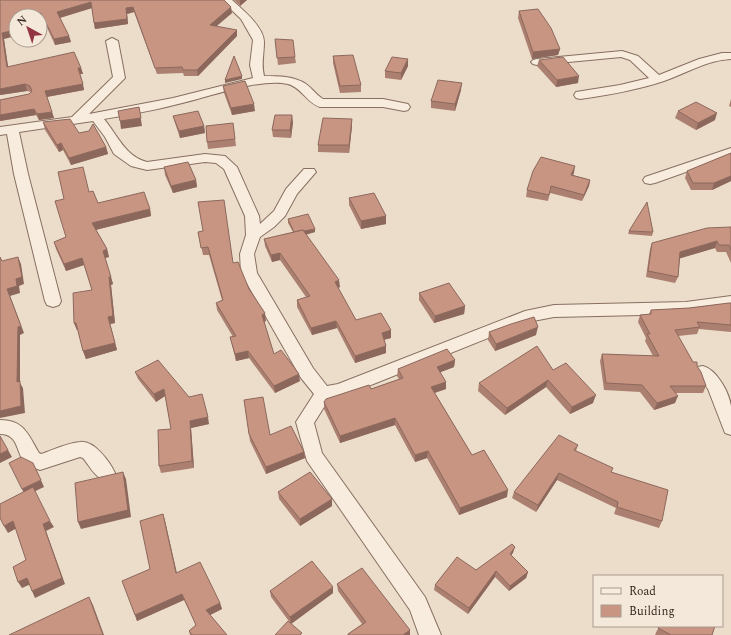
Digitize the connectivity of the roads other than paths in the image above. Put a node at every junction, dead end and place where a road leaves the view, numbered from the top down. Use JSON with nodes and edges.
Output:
{"nodes":[{"id":1,"x":226,"y":0,"type":"edge"},
{"id":2,"x":112,"y":41,"type":"dead end"},
{"id":3,"x":731,"y":56,"type":"edge"},
{"id":4,"x":537,"y":62,"type":"edge"},
{"id":5,"x":657,"y":79,"type":"junction"},
{"id":6,"x":259,"y":80,"type":"junction"},
{"id":7,"x":580,"y":94,"type":"dead end"},
{"id":8,"x":404,"y":107,"type":"dead end"},
{"id":9,"x":96,"y":117,"type":"junction"},
{"id":10,"x":76,"y":120,"type":"junction"},
{"id":11,"x":6,"y":130,"type":"edge"},
{"id":12,"x":731,"y":152,"type":"edge"},
{"id":13,"x":309,"y":172,"type":"dead end"},
{"id":14,"x":650,"y":180,"type":"dead end"},
{"id":15,"x":253,"y":236,"type":"junction"},
{"id":16,"x":53,"y":301,"type":"dead end"},
{"id":17,"x":731,"y":302,"type":"edge"},
{"id":18,"x":703,"y":372,"type":"edge"},
{"id":19,"x":323,"y":393,"type":"junction"},
{"id":20,"x":0,"y":428,"type":"edge"},
{"id":21,"x":731,"y":428,"type":"edge"},
{"id":22,"x":106,"y":472,"type":"dead end"},
{"id":23,"x":430,"y":635,"type":"edge"}],
"edges":[{"from":1,"to":6,"type":"street"},
{"from":2,"to":10,"type":"street"},
{"from":3,"to":5,"type":"street"},
{"from":4,"to":5,"type":"street"},
{"from":5,"to":7,"type":"street"},
{"from":6,"to":8,"type":"street"},
{"from":6,"to":9,"type":"street"},
{"from":9,"to":10,"type":"street"},
{"from":9,"to":15,"type":"street"},
{"from":10,"to":11,"type":"street"},
{"from":11,"to":16,"type":"street"},
{"from":12,"to":14,"type":"street"},
{"from":13,"to":15,"type":"street"},
{"from":15,"to":19,"type":"street"},
{"from":17,"to":19,"type":"street"},
{"from":18,"to":21,"type":"street"},
{"from":19,"to":23,"type":"street"},
{"from":20,"to":22,"type":"street"}]}
